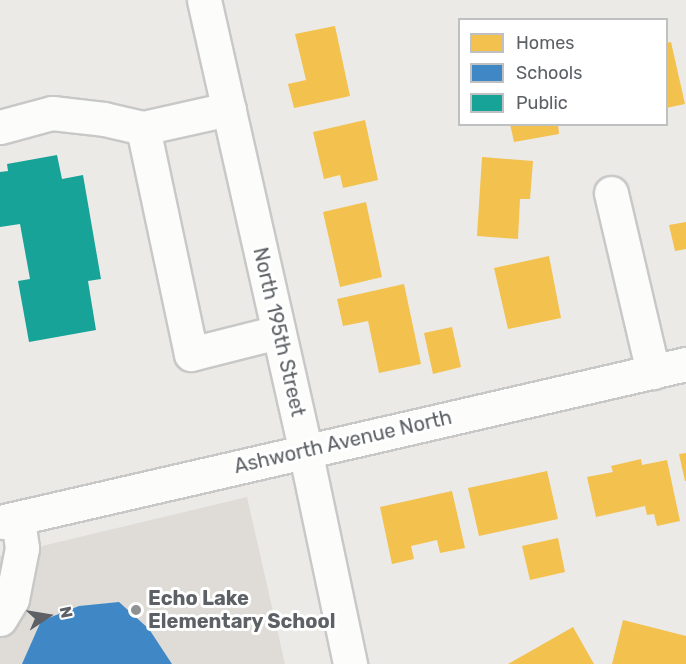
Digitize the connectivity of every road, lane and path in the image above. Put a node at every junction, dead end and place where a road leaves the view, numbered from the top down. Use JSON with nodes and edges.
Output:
{"nodes":[{"id":1,"x":204,"y":0,"type":"edge"},
{"id":2,"x":229,"y":109,"type":"junction"},
{"id":3,"x":0,"y":127,"type":"edge"},
{"id":4,"x":142,"y":128,"type":"junction"},
{"id":5,"x":611,"y":193,"type":"dead end"},
{"id":6,"x":279,"y":332,"type":"junction"},
{"id":7,"x":686,"y":364,"type":"edge"},
{"id":8,"x":652,"y":372,"type":"junction"},
{"id":9,"x":305,"y":450,"type":"junction"},
{"id":10,"x":9,"y":520,"type":"edge"},
{"id":11,"x":0,"y":619,"type":"edge"},
{"id":12,"x":350,"y":664,"type":"edge"}],
"edges":[{"from":1,"to":2,"type":"street","name":"North 195th Street"},
{"from":2,"to":4,"type":"street"},
{"from":2,"to":6,"type":"street","name":"North 195th Street"},
{"from":3,"to":4,"type":"street"},
{"from":4,"to":6,"type":"street"},
{"from":5,"to":8,"type":"street"},
{"from":6,"to":9,"type":"street","name":"North 195th Street"},
{"from":7,"to":8,"type":"street","name":"Ashworth Avenue North"},
{"from":8,"to":9,"type":"street","name":"Ashworth Avenue North"},
{"from":9,"to":10,"type":"street","name":"Ashworth Avenue North"},
{"from":9,"to":12,"type":"street","name":"North 195th Street"},
{"from":10,"to":11,"type":"street"}]}
